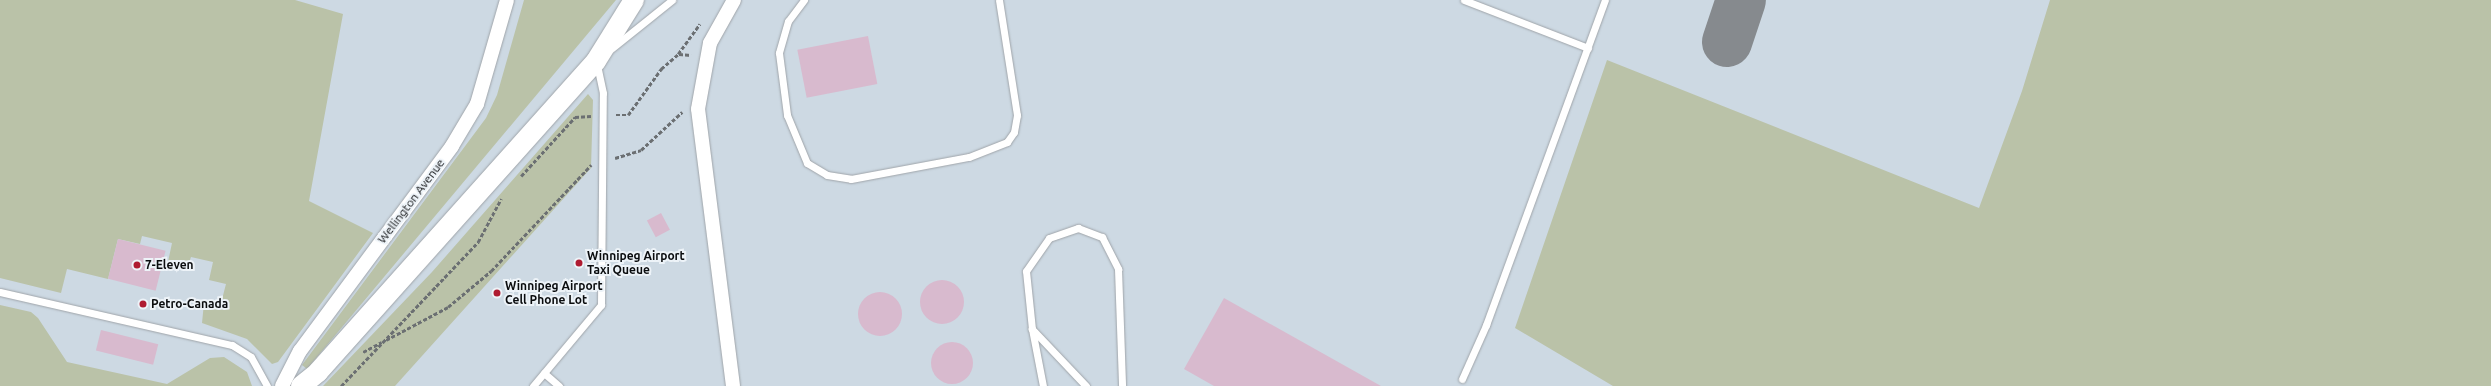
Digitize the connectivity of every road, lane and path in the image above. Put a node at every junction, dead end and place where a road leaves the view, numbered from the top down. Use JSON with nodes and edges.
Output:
{"nodes":[{"id":1,"x":507,"y":0,"type":"edge"},
{"id":2,"x":634,"y":0,"type":"edge"},
{"id":3,"x":672,"y":0,"type":"edge"},
{"id":4,"x":734,"y":0,"type":"edge"},
{"id":5,"x":804,"y":0,"type":"edge"},
{"id":6,"x":998,"y":0,"type":"edge"},
{"id":7,"x":1464,"y":0,"type":"edge"},
{"id":8,"x":1604,"y":0,"type":"edge"},
{"id":9,"x":705,"y":18,"type":"dead end"},
{"id":10,"x":1588,"y":48,"type":"junction"},
{"id":11,"x":596,"y":61,"type":"junction"},
{"id":12,"x":699,"y":87,"type":"junction"},
{"id":13,"x":603,"y":115,"type":"junction"},
{"id":14,"x":603,"y":162,"type":"junction"},
{"id":15,"x":516,"y":182,"type":"dead end"},
{"id":16,"x":506,"y":194,"type":"dead end"},
{"id":17,"x":0,"y":292,"type":"edge"},
{"id":18,"x":1032,"y":329,"type":"junction"},
{"id":19,"x":384,"y":341,"type":"junction"},
{"id":20,"x":356,"y":356,"type":"dead end"},
{"id":21,"x":544,"y":373,"type":"junction"},
{"id":22,"x":1462,"y":379,"type":"dead end"},
{"id":23,"x":268,"y":386,"type":"edge"},
{"id":24,"x":282,"y":386,"type":"edge"},
{"id":25,"x":301,"y":386,"type":"edge"},
{"id":26,"x":341,"y":386,"type":"edge"},
{"id":27,"x":532,"y":386,"type":"edge"},
{"id":28,"x":559,"y":386,"type":"edge"},
{"id":29,"x":733,"y":386,"type":"edge"},
{"id":30,"x":1043,"y":386,"type":"edge"},
{"id":31,"x":1086,"y":386,"type":"edge"},
{"id":32,"x":1122,"y":386,"type":"edge"}],
"edges":[{"from":1,"to":24,"type":"street","name":"Wellington Avenue"},
{"from":2,"to":11,"type":"main road"},
{"from":3,"to":11,"type":"lane"},
{"from":4,"to":12,"type":"street"},
{"from":5,"to":6,"type":"lane"},
{"from":7,"to":10,"type":"lane"},
{"from":8,"to":10,"type":"lane"},
{"from":9,"to":13,"type":"path"},
{"from":10,"to":22,"type":"lane"},
{"from":11,"to":13,"type":"lane"},
{"from":11,"to":25,"type":"main road"},
{"from":12,"to":14,"type":"path"},
{"from":12,"to":29,"type":"street"},
{"from":13,"to":14,"type":"lane"},
{"from":13,"to":15,"type":"path"},
{"from":14,"to":19,"type":"path"},
{"from":14,"to":21,"type":"lane"},
{"from":16,"to":19,"type":"path"},
{"from":17,"to":23,"type":"lane"},
{"from":18,"to":30,"type":"lane"},
{"from":18,"to":31,"type":"lane"},
{"from":18,"to":32,"type":"lane"},
{"from":19,"to":20,"type":"path"},
{"from":19,"to":26,"type":"path"},
{"from":21,"to":27,"type":"lane"},
{"from":21,"to":28,"type":"lane"}]}
